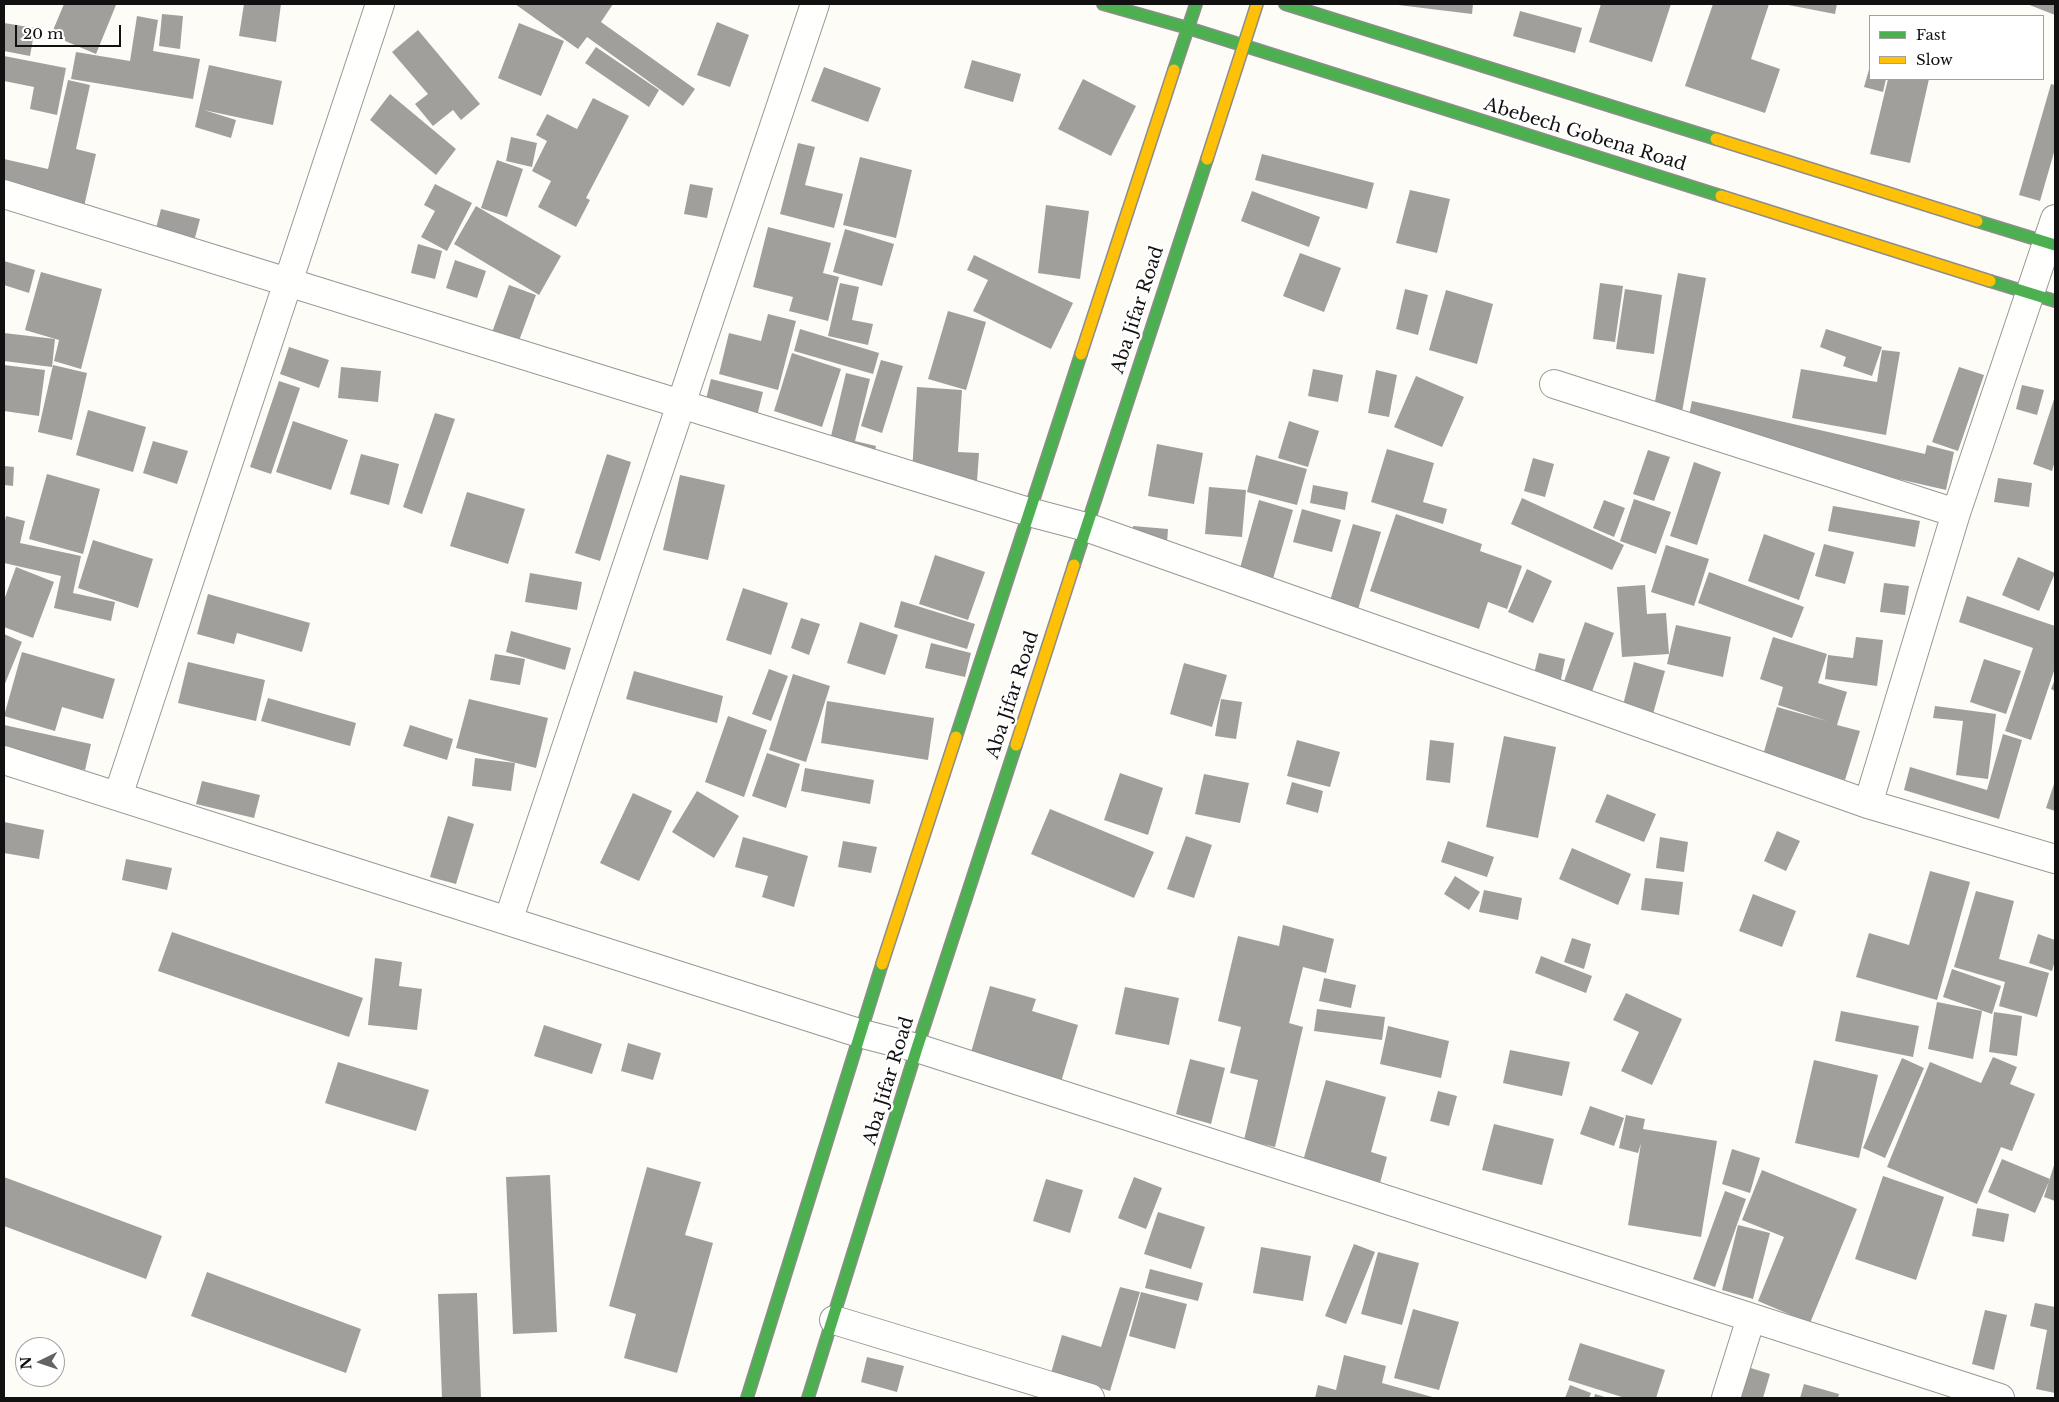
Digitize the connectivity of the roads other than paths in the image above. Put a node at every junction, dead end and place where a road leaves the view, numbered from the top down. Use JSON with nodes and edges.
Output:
{"nodes":[{"id":1,"x":380,"y":4,"type":"edge"},
{"id":2,"x":815,"y":4,"type":"edge"},
{"id":3,"x":1103,"y":4,"type":"edge"},
{"id":4,"x":1196,"y":4,"type":"edge"},
{"id":5,"x":1257,"y":4,"type":"edge"},
{"id":6,"x":1285,"y":4,"type":"edge"},
{"id":7,"x":1188,"y":28,"type":"junction"},
{"id":8,"x":1243,"y":46,"type":"junction"},
{"id":9,"x":4,"y":194,"type":"edge"},
{"id":10,"x":2053,"y":235,"type":"edge"},
{"id":11,"x":288,"y":282,"type":"junction"},
{"id":12,"x":2043,"y":297,"type":"edge"},
{"id":13,"x":1554,"y":384,"type":"dead end"},
{"id":14,"x":681,"y":404,"type":"junction"},
{"id":15,"x":1030,"y":512,"type":"junction"},
{"id":16,"x":1956,"y":513,"type":"junction"},
{"id":17,"x":1086,"y":526,"type":"junction"},
{"id":18,"x":4,"y":760,"type":"edge"},
{"id":19,"x":118,"y":796,"type":"junction"},
{"id":20,"x":1868,"y":804,"type":"junction"},
{"id":21,"x":2055,"y":860,"type":"edge"},
{"id":22,"x":508,"y":921,"type":"junction"},
{"id":23,"x":859,"y":1033,"type":"junction"},
{"id":24,"x":917,"y":1048,"type":"junction"},
{"id":25,"x":1751,"y":1318,"type":"junction"},
{"id":26,"x":834,"y":1320,"type":"junction"},
{"id":27,"x":747,"y":1398,"type":"edge"},
{"id":28,"x":808,"y":1398,"type":"edge"},
{"id":29,"x":1090,"y":1398,"type":"edge"},
{"id":30,"x":1726,"y":1398,"type":"edge"},
{"id":31,"x":2000,"y":1398,"type":"edge"}],
"edges":[{"from":1,"to":11,"type":"street"},
{"from":2,"to":14,"type":"street"},
{"from":3,"to":7,"type":"street","name":"Abebech Gobena Road"},
{"from":4,"to":7,"type":"street"},
{"from":5,"to":8,"type":"street","name":"Aba Jifar Road"},
{"from":6,"to":10,"type":"street","name":"Abebech Gobena Road"},
{"from":7,"to":8,"type":"street","name":"Abebech Gobena Road"},
{"from":7,"to":15,"type":"street"},
{"from":8,"to":12,"type":"street","name":"Abebech Gobena Road"},
{"from":8,"to":17,"type":"street","name":"Aba Jifar Road"},
{"from":9,"to":11,"type":"street"},
{"from":10,"to":12,"type":"street"},
{"from":11,"to":14,"type":"street"},
{"from":11,"to":19,"type":"street"},
{"from":12,"to":16,"type":"street"},
{"from":13,"to":16,"type":"street"},
{"from":14,"to":15,"type":"street"},
{"from":14,"to":22,"type":"street"},
{"from":15,"to":17,"type":"street"},
{"from":15,"to":23,"type":"street"},
{"from":16,"to":20,"type":"street"},
{"from":17,"to":20,"type":"street"},
{"from":17,"to":24,"type":"street","name":"Aba Jifar Road"},
{"from":18,"to":19,"type":"street"},
{"from":19,"to":22,"type":"street"},
{"from":20,"to":21,"type":"street"},
{"from":22,"to":23,"type":"street"},
{"from":23,"to":24,"type":"street"},
{"from":23,"to":27,"type":"street"},
{"from":24,"to":25,"type":"street"},
{"from":24,"to":26,"type":"street","name":"Aba Jifar Road"},
{"from":25,"to":30,"type":"street"},
{"from":25,"to":31,"type":"street"},
{"from":26,"to":28,"type":"street","name":"Aba Jifar Road"},
{"from":26,"to":29,"type":"street"}]}
